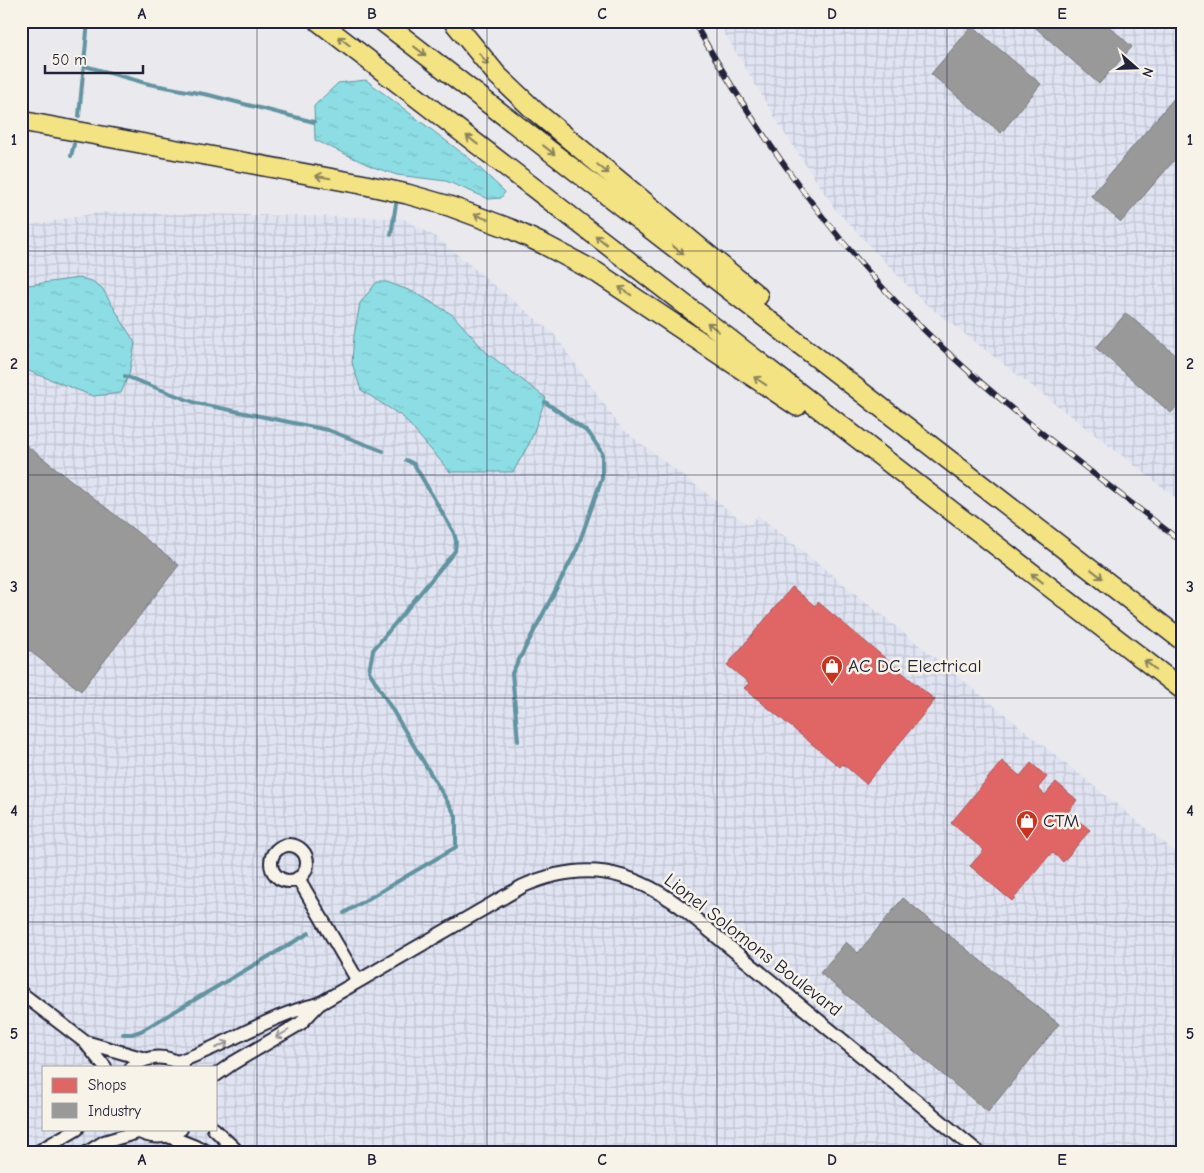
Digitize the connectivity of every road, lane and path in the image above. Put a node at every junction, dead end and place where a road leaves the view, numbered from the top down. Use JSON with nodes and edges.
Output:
{"nodes":[{"id":1,"x":318,"y":21,"type":"edge"},
{"id":2,"x":382,"y":21,"type":"edge"},
{"id":3,"x":453,"y":21,"type":"edge"},
{"id":4,"x":21,"y":121,"type":"edge"},
{"id":5,"x":904,"y":474,"type":"junction"},
{"id":6,"x":1067,"y":551,"type":"junction"},
{"id":7,"x":1183,"y":641,"type":"edge"},
{"id":8,"x":1183,"y":690,"type":"edge"},
{"id":9,"x":298,"y":878,"type":"dead end"},
{"id":10,"x":358,"y":981,"type":"junction"},
{"id":11,"x":21,"y":993,"type":"edge"},
{"id":12,"x":319,"y":1004,"type":"junction"},
{"id":13,"x":86,"y":1042,"type":"junction"},
{"id":14,"x":145,"y":1059,"type":"junction"},
{"id":15,"x":180,"y":1064,"type":"edge"},
{"id":16,"x":104,"y":1066,"type":"edge"},
{"id":17,"x":134,"y":1066,"type":"edge"},
{"id":18,"x":218,"y":1073,"type":"edge"},
{"id":19,"x":75,"y":1130,"type":"edge"},
{"id":20,"x":136,"y":1130,"type":"edge"},
{"id":21,"x":179,"y":1130,"type":"edge"},
{"id":22,"x":215,"y":1130,"type":"edge"},
{"id":23,"x":168,"y":1136,"type":"junction"},
{"id":24,"x":38,"y":1152,"type":"edge"},
{"id":25,"x":88,"y":1152,"type":"edge"},
{"id":26,"x":208,"y":1152,"type":"edge"},
{"id":27,"x":238,"y":1152,"type":"edge"},
{"id":28,"x":978,"y":1152,"type":"edge"}],
"edges":[{"from":5,"to":1,"type":"highway","one_way":true},
{"from":2,"to":6,"type":"highway","one_way":true},
{"from":3,"to":6,"type":"highway","one_way":true},
{"from":5,"to":4,"type":"highway","one_way":true},
{"from":8,"to":5,"type":"highway","one_way":true},
{"from":6,"to":7,"type":"highway","one_way":true},
{"from":9,"to":10,"type":"street"},
{"from":10,"to":12,"type":"street","name":"Lionel Solomons Boulevard"},
{"from":10,"to":28,"type":"street","name":"Lionel Solomons Boulevard"},
{"from":11,"to":13,"type":"street"},
{"from":15,"to":12,"type":"street","name":"Lionel Solomons Boulevard","one_way":true},
{"from":12,"to":18,"type":"street","name":"Lionel Solomons Boulevard","one_way":true},
{"from":13,"to":14,"type":"street"},
{"from":13,"to":16,"type":"street"},
{"from":14,"to":15,"type":"street"},
{"from":14,"to":17,"type":"street"},
{"from":19,"to":24,"type":"street"},
{"from":20,"to":23,"type":"street"},
{"from":20,"to":25,"type":"street"},
{"from":21,"to":23,"type":"street"},
{"from":22,"to":27,"type":"street"},
{"from":23,"to":26,"type":"street"}]}
